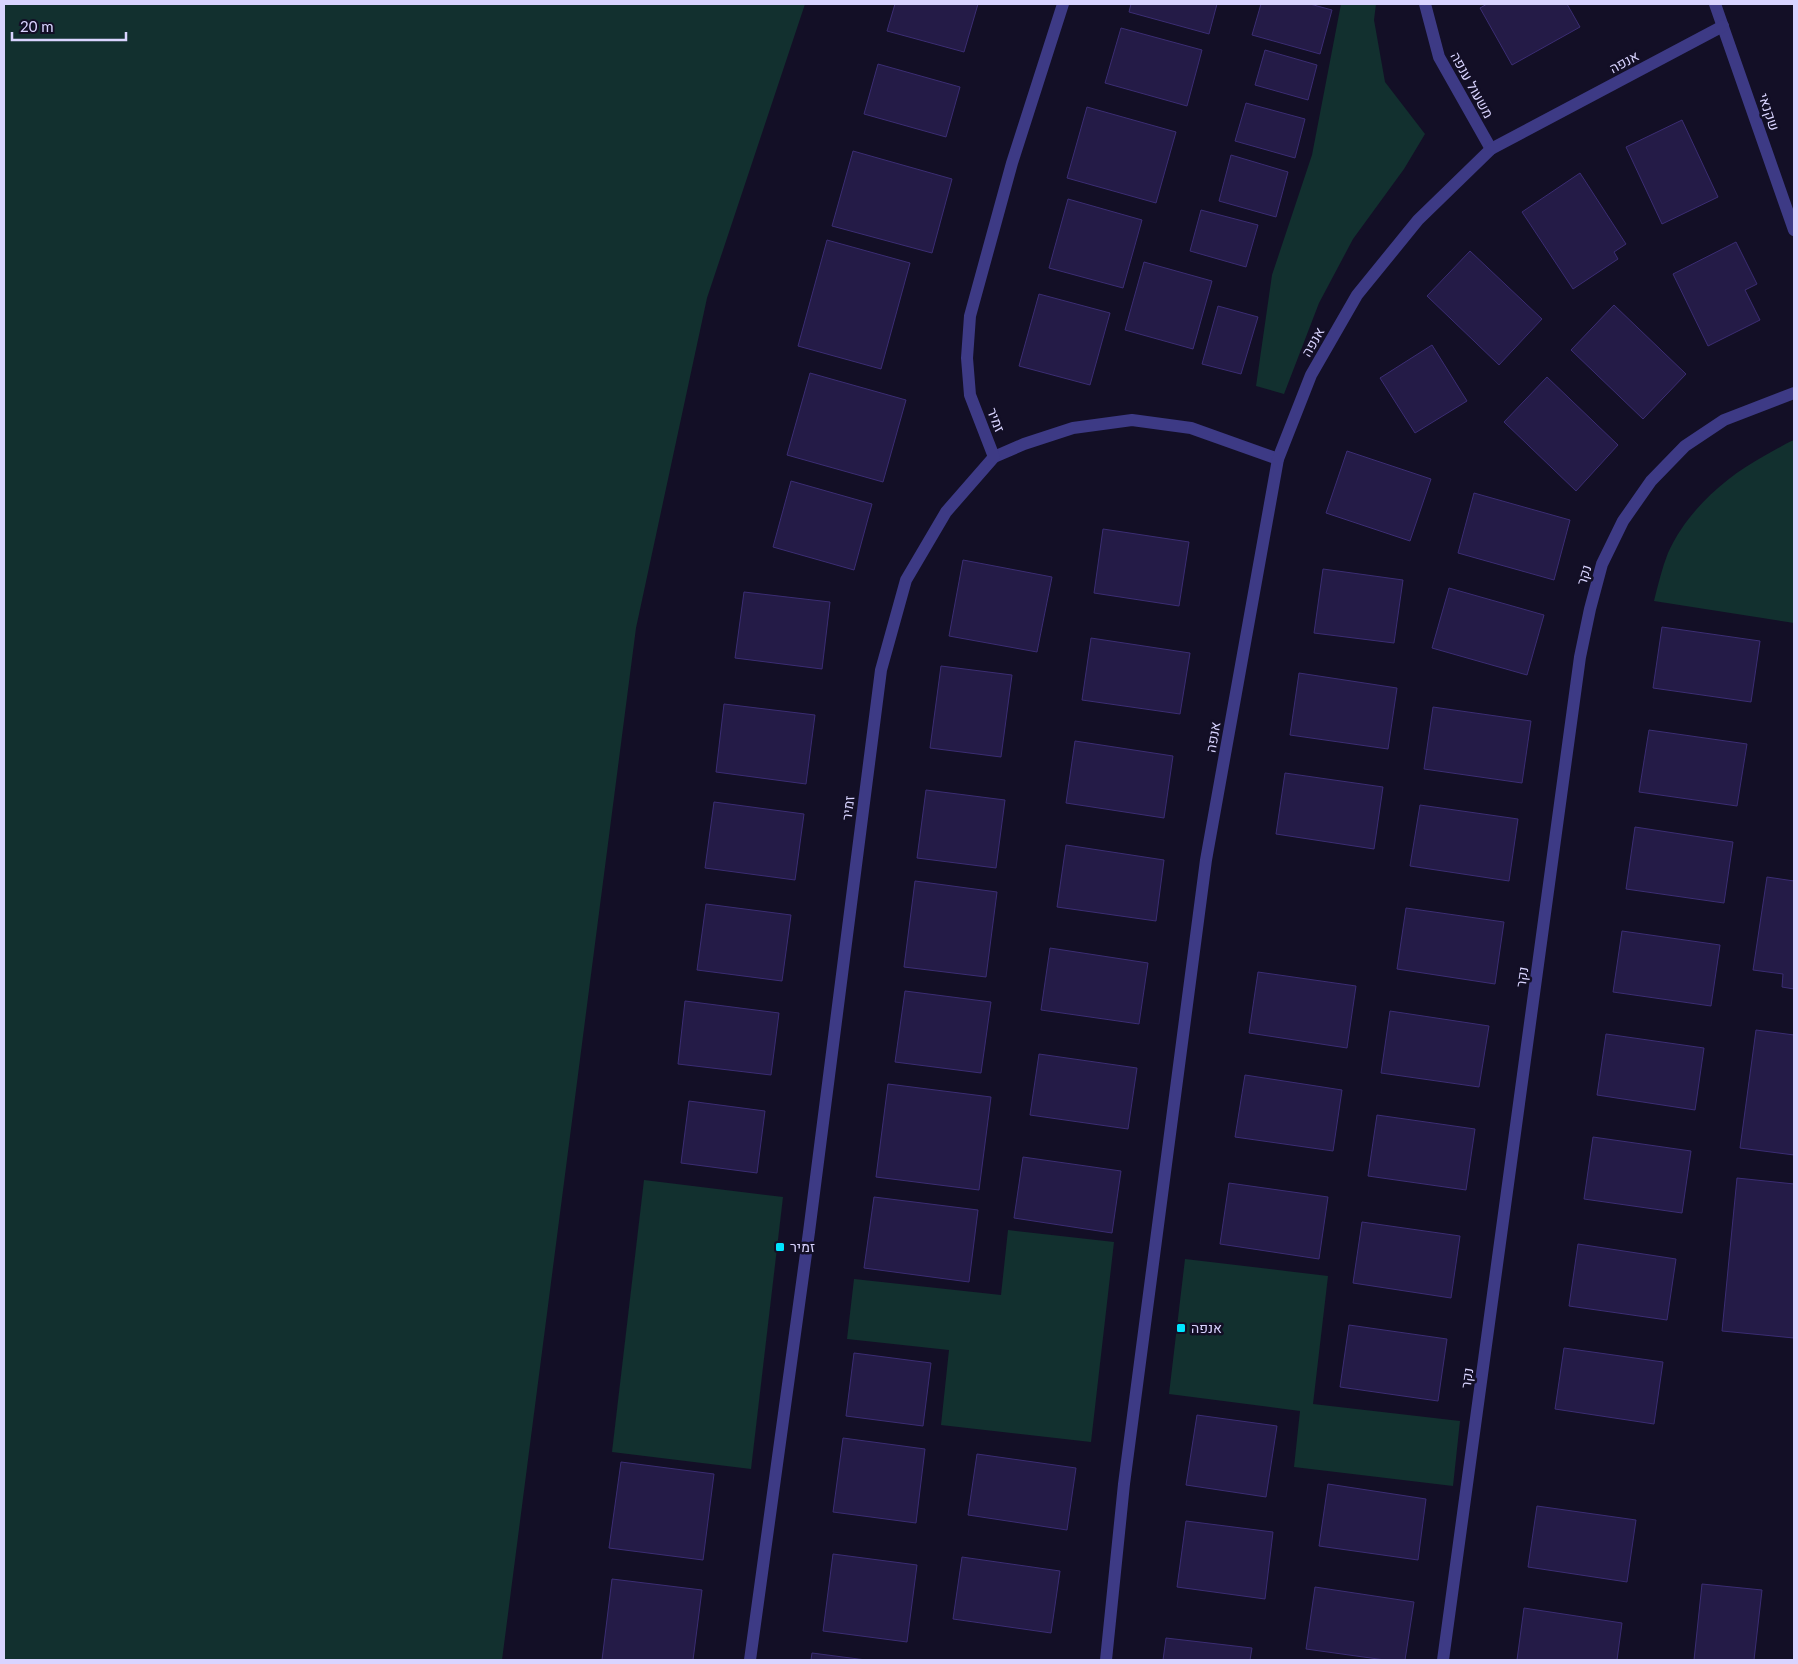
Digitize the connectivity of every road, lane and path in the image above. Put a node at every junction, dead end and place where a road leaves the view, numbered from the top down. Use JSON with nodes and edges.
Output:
{"nodes":[{"id":1,"x":1063,"y":4,"type":"edge"},
{"id":2,"x":1425,"y":4,"type":"edge"},
{"id":3,"x":1715,"y":4,"type":"edge"},
{"id":4,"x":1723,"y":26,"type":"junction"},
{"id":5,"x":1491,"y":149,"type":"junction"},
{"id":6,"x":1794,"y":230,"type":"edge"},
{"id":7,"x":1794,"y":394,"type":"edge"},
{"id":8,"x":994,"y":457,"type":"junction"},
{"id":9,"x":1278,"y":459,"type":"junction"},
{"id":10,"x":750,"y":1660,"type":"edge"},
{"id":11,"x":1106,"y":1660,"type":"edge"},
{"id":12,"x":1443,"y":1660,"type":"edge"}],
"edges":[{"from":1,"to":8,"type":"street","name":"זמיר"},
{"from":2,"to":5,"type":"street","name":"משעול ענפה"},
{"from":3,"to":4,"type":"street","name":"שקנאי"},
{"from":4,"to":5,"type":"street","name":"אנפה"},
{"from":4,"to":6,"type":"street","name":"שקנאי"},
{"from":5,"to":9,"type":"street","name":"אנפה"},
{"from":7,"to":12,"type":"street","name":"נקר"},
{"from":8,"to":9,"type":"street"},
{"from":8,"to":10,"type":"street","name":"זמיר"},
{"from":9,"to":11,"type":"street","name":"אנפה"}]}
